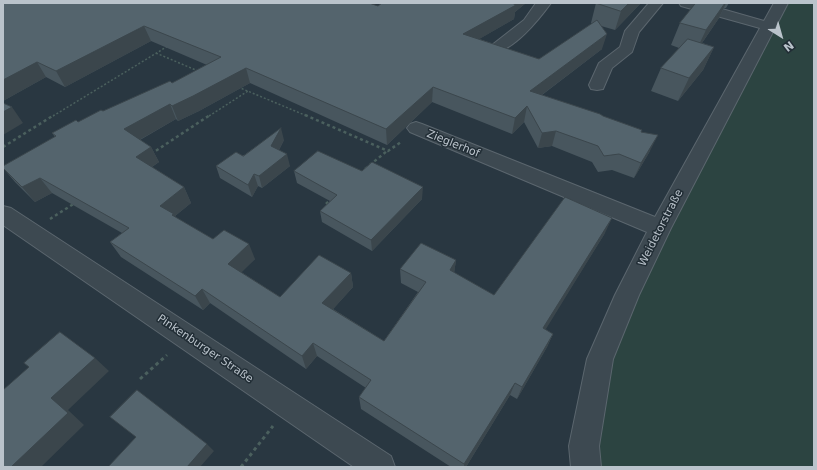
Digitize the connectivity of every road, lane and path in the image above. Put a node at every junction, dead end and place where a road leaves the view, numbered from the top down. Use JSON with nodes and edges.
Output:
{"nodes":[{"id":1,"x":544,"y":3,"type":"edge"},
{"id":2,"x":656,"y":3,"type":"edge"},
{"id":3,"x":686,"y":3,"type":"edge"},
{"id":4,"x":781,"y":3,"type":"edge"},
{"id":5,"x":768,"y":26,"type":"junction"},
{"id":6,"x":170,"y":44,"type":"edge"},
{"id":7,"x":497,"y":48,"type":"edge"},
{"id":8,"x":156,"y":53,"type":"junction"},
{"id":9,"x":200,"y":72,"type":"edge"},
{"id":10,"x":597,"y":85,"type":"dead end"},
{"id":11,"x":235,"y":86,"type":"edge"},
{"id":12,"x":248,"y":91,"type":"junction"},
{"id":13,"x":416,"y":128,"type":"joint"},
{"id":14,"x":3,"y":148,"type":"edge"},
{"id":15,"x":388,"y":151,"type":"junction"},
{"id":16,"x":149,"y":155,"type":"edge"},
{"id":17,"x":363,"y":170,"type":"edge"},
{"id":18,"x":336,"y":194,"type":"edge"},
{"id":19,"x":76,"y":202,"type":"edge"},
{"id":20,"x":326,"y":204,"type":"edge"},
{"id":21,"x":5,"y":218,"type":"edge"},
{"id":22,"x":660,"y":228,"type":"junction"},
{"id":23,"x":30,"y":232,"type":"junction"},
{"id":24,"x":186,"y":337,"type":"junction"},
{"id":25,"x":140,"y":379,"type":"dead end"},
{"id":26,"x":289,"y":406,"type":"junction"},
{"id":27,"x":241,"y":467,"type":"edge"},
{"id":28,"x":380,"y":467,"type":"edge"},
{"id":29,"x":586,"y":467,"type":"edge"}],
"edges":[{"from":1,"to":7,"type":"street"},
{"from":2,"to":10,"type":"street"},
{"from":3,"to":5,"type":"street"},
{"from":4,"to":5,"type":"street","name":"Weidetorstraße"},
{"from":5,"to":22,"type":"street","name":"Weidetorstraße"},
{"from":6,"to":8,"type":"path"},
{"from":8,"to":9,"type":"path"},
{"from":8,"to":14,"type":"path"},
{"from":11,"to":12,"type":"path"},
{"from":12,"to":15,"type":"path"},
{"from":12,"to":16,"type":"path"},
{"from":13,"to":15,"type":"path","name":"Zieglerhof"},
{"from":13,"to":22,"type":"street","name":"Zieglerhof"},
{"from":15,"to":17,"type":"path","name":"Zieglerhof"},
{"from":18,"to":20,"type":"path"},
{"from":19,"to":23,"type":"path"},
{"from":21,"to":23,"type":"street","name":"Pinkenburger Straße"},
{"from":22,"to":29,"type":"street","name":"Weidetorstraße"},
{"from":23,"to":24,"type":"street","name":"Pinkenburger Straße"},
{"from":24,"to":25,"type":"path"},
{"from":24,"to":26,"type":"street","name":"Pinkenburger Straße"},
{"from":26,"to":27,"type":"path"},
{"from":26,"to":28,"type":"street","name":"Pinkenburger Straße"}]}
